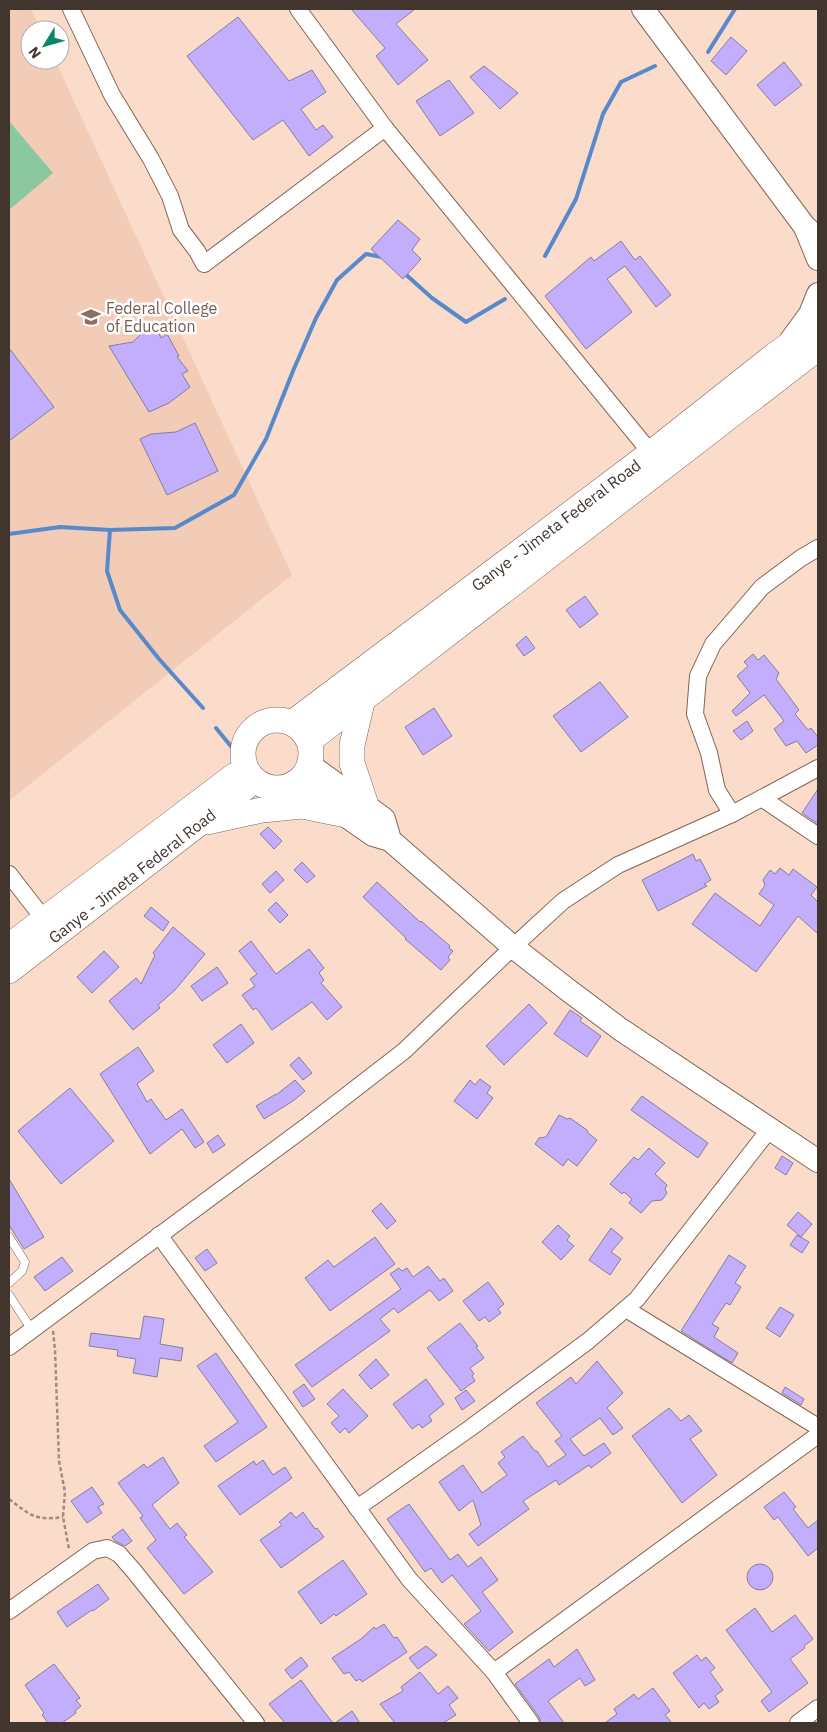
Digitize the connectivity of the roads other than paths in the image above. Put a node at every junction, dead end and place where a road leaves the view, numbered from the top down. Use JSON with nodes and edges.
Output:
{"nodes":[{"id":1,"x":71,"y":9,"type":"edge"},
{"id":2,"x":298,"y":9,"type":"edge"},
{"id":3,"x":643,"y":9,"type":"edge"},
{"id":4,"x":385,"y":128,"type":"junction"},
{"id":5,"x":812,"y":233,"type":"edge"},
{"id":6,"x":818,"y":259,"type":"edge"},
{"id":7,"x":818,"y":294,"type":"edge"},
{"id":8,"x":818,"y":324,"type":"edge"},
{"id":9,"x":818,"y":348,"type":"edge"},
{"id":10,"x":775,"y":356,"type":"junction"},
{"id":11,"x":652,"y":453,"type":"junction"},
{"id":12,"x":818,"y":548,"type":"edge"},
{"id":13,"x":363,"y":698,"type":"junction"},
{"id":14,"x":292,"y":723,"type":"junction"},
{"id":15,"x":309,"y":741,"type":"junction"},
{"id":16,"x":818,"y":768,"type":"edge"},
{"id":17,"x":250,"y":774,"type":"junction"},
{"id":18,"x":303,"y":774,"type":"junction"},
{"id":19,"x":763,"y":798,"type":"junction"},
{"id":20,"x":356,"y":810,"type":"junction"},
{"id":21,"x":732,"y":814,"type":"junction"},
{"id":22,"x":199,"y":824,"type":"junction"},
{"id":23,"x":818,"y":836,"type":"edge"},
{"id":24,"x":9,"y":874,"type":"edge"},
{"id":25,"x":50,"y":927,"type":"junction"},
{"id":26,"x":9,"y":946,"type":"edge"},
{"id":27,"x":512,"y":947,"type":"junction"},
{"id":28,"x":9,"y":971,"type":"edge"},
{"id":29,"x":769,"y":1130,"type":"junction"},
{"id":30,"x":818,"y":1161,"type":"edge"},
{"id":31,"x":159,"y":1235,"type":"junction"},
{"id":32,"x":9,"y":1237,"type":"edge"},
{"id":33,"x":9,"y":1283,"type":"edge"},
{"id":34,"x":9,"y":1295,"type":"edge"},
{"id":35,"x":626,"y":1309,"type":"junction"},
{"id":36,"x":32,"y":1330,"type":"junction"},
{"id":37,"x":9,"y":1347,"type":"edge"},
{"id":38,"x":818,"y":1427,"type":"edge"},
{"id":39,"x":818,"y":1436,"type":"edge"},
{"id":40,"x":357,"y":1508,"type":"junction"},
{"id":41,"x":9,"y":1611,"type":"edge"},
{"id":42,"x":494,"y":1672,"type":"junction"},
{"id":43,"x":818,"y":1708,"type":"edge"},
{"id":44,"x":256,"y":1723,"type":"edge"},
{"id":45,"x":531,"y":1723,"type":"edge"},
{"id":46,"x":798,"y":1723,"type":"edge"}],
"edges":[{"from":1,"to":4,"type":"street"},
{"from":2,"to":4,"type":"street"},
{"from":3,"to":5,"type":"main road"},
{"from":4,"to":11,"type":"street"},
{"from":5,"to":6,"type":"main road"},
{"from":7,"to":10,"type":"main road"},
{"from":8,"to":10,"type":"main road","name":"Ganye - Jimeta Federal Road"},
{"from":9,"to":13,"type":"main road","name":"Ganye - Jimeta Federal Road"},
{"from":10,"to":11,"type":"main road","name":"Ganye - Jimeta Federal Road"},
{"from":11,"to":14,"type":"main road","name":"Ganye - Jimeta Federal Road"},
{"from":12,"to":21,"type":"street"},
{"from":13,"to":15,"type":"main road","name":"Ganye - Jimeta Federal Road"},
{"from":13,"to":20,"type":"main road"},
{"from":14,"to":15,"type":"main road"},
{"from":14,"to":17,"type":"main road"},
{"from":15,"to":18,"type":"main road"},
{"from":16,"to":19,"type":"street"},
{"from":17,"to":18,"type":"main road"},
{"from":17,"to":22,"type":"main road","name":"Ganye - Jimeta Federal Road"},
{"from":17,"to":25,"type":"main road","name":"Ganye - Jimeta Federal Road"},
{"from":18,"to":20,"type":"main road"},
{"from":19,"to":21,"type":"street"},
{"from":19,"to":23,"type":"street"},
{"from":20,"to":22,"type":"main road"},
{"from":20,"to":27,"type":"main road"},
{"from":21,"to":27,"type":"street"},
{"from":22,"to":25,"type":"main road","name":"Ganye - Jimeta Federal Road"},
{"from":24,"to":25,"type":"street"},
{"from":25,"to":26,"type":"main road","name":"Ganye - Jimeta Federal Road"},
{"from":25,"to":28,"type":"main road","name":"Ganye - Jimeta Federal Road"},
{"from":27,"to":29,"type":"main road"},
{"from":27,"to":31,"type":"street"},
{"from":29,"to":30,"type":"main road"},
{"from":29,"to":35,"type":"street"},
{"from":31,"to":36,"type":"street"},
{"from":31,"to":40,"type":"street"},
{"from":32,"to":33,"type":"lane"},
{"from":34,"to":36,"type":"lane"},
{"from":35,"to":38,"type":"street"},
{"from":35,"to":40,"type":"street"},
{"from":36,"to":37,"type":"street"},
{"from":39,"to":42,"type":"street"},
{"from":40,"to":42,"type":"street"},
{"from":41,"to":44,"type":"street"},
{"from":42,"to":45,"type":"street"},
{"from":43,"to":46,"type":"street"}]}
